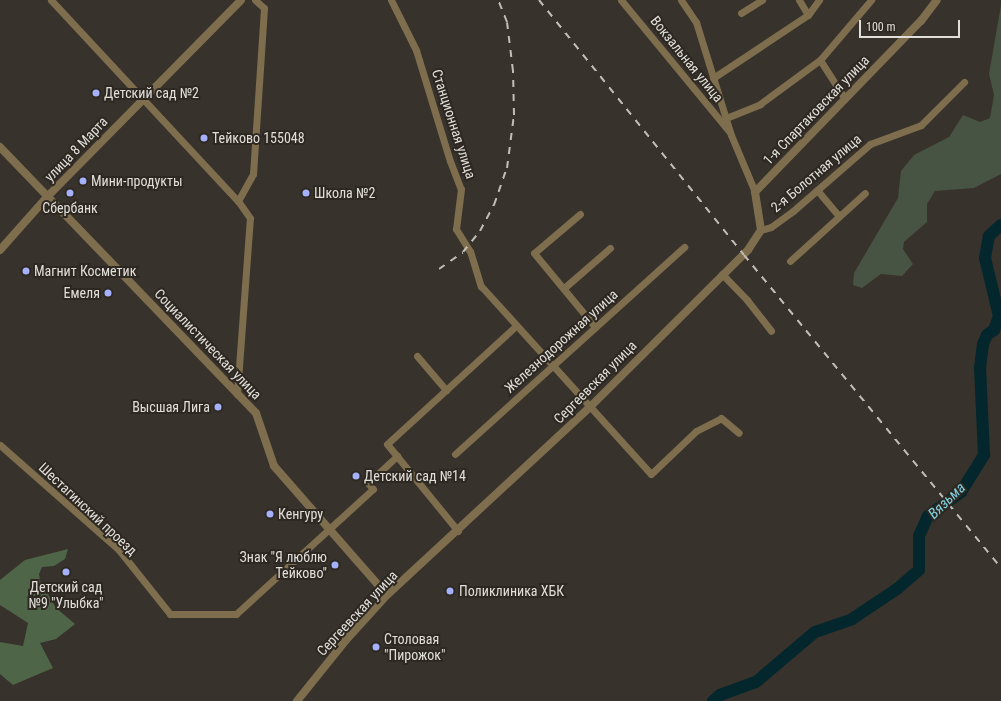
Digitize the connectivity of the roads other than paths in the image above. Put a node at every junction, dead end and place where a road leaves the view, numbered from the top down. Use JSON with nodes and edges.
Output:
{"nodes":[{"id":1,"x":51,"y":0,"type":"edge"},
{"id":2,"x":241,"y":0,"type":"edge"},
{"id":3,"x":255,"y":0,"type":"edge"},
{"id":4,"x":391,"y":0,"type":"edge"},
{"id":5,"x":621,"y":0,"type":"edge"},
{"id":6,"x":681,"y":0,"type":"edge"},
{"id":7,"x":762,"y":0,"type":"edge"},
{"id":8,"x":799,"y":0,"type":"edge"},
{"id":9,"x":820,"y":0,"type":"edge"},
{"id":10,"x":871,"y":0,"type":"edge"},
{"id":11,"x":937,"y":0,"type":"edge"},
{"id":12,"x":741,"y":13,"type":"dead end"},
{"id":13,"x":808,"y":15,"type":"junction"},
{"id":14,"x":820,"y":60,"type":"junction"},
{"id":15,"x":713,"y":78,"type":"junction"},
{"id":16,"x":964,"y":82,"type":"dead end"},
{"id":17,"x":143,"y":99,"type":"junction"},
{"id":18,"x":845,"y":99,"type":"junction"},
{"id":19,"x":726,"y":118,"type":"junction"},
{"id":20,"x":731,"y":135,"type":"junction"},
{"id":21,"x":0,"y":146,"type":"edge"},
{"id":22,"x":818,"y":190,"type":"junction"},
{"id":23,"x":755,"y":192,"type":"junction"},
{"id":24,"x":865,"y":193,"type":"dead end"},
{"id":25,"x":47,"y":197,"type":"junction"},
{"id":26,"x":238,"y":201,"type":"junction"},
{"id":27,"x":580,"y":214,"type":"dead end"},
{"id":28,"x":839,"y":216,"type":"junction"},
{"id":29,"x":761,"y":230,"type":"junction"},
{"id":30,"x":684,"y":247,"type":"dead end"},
{"id":31,"x":610,"y":248,"type":"dead end"},
{"id":32,"x":0,"y":250,"type":"edge"},
{"id":33,"x":790,"y":262,"type":"dead end"},
{"id":34,"x":722,"y":274,"type":"junction"},
{"id":35,"x":564,"y":288,"type":"junction"},
{"id":36,"x":516,"y":326,"type":"junction"},
{"id":37,"x":595,"y":328,"type":"junction"},
{"id":38,"x":771,"y":331,"type":"dead end"},
{"id":39,"x":417,"y":356,"type":"dead end"},
{"id":40,"x":553,"y":366,"type":"junction"},
{"id":41,"x":446,"y":390,"type":"junction"},
{"id":42,"x":237,"y":394,"type":"junction"},
{"id":43,"x":590,"y":407,"type":"junction"},
{"id":44,"x":739,"y":433,"type":"dead end"},
{"id":45,"x":0,"y":445,"type":"edge"},
{"id":46,"x":455,"y":454,"type":"dead end"},
{"id":47,"x":397,"y":456,"type":"junction"},
{"id":48,"x":330,"y":530,"type":"junction"},
{"id":49,"x":458,"y":531,"type":"junction"},
{"id":50,"x":387,"y":595,"type":"junction"},
{"id":51,"x":297,"y":701,"type":"edge"}],
"edges":[{"from":1,"to":17,"type":"street"},
{"from":2,"to":17,"type":"street","name":"улица 8 Марта"},
{"from":3,"to":26,"type":"street"},
{"from":4,"to":36,"type":"street","name":"Станционная улица"},
{"from":5,"to":20,"type":"street","name":"Вокзальная улица"},
{"from":6,"to":15,"type":"street"},
{"from":7,"to":12,"type":"street"},
{"from":8,"to":13,"type":"street"},
{"from":9,"to":13,"type":"street"},
{"from":10,"to":14,"type":"street"},
{"from":11,"to":18,"type":"street","name":"1-я Спартаковская улица"},
{"from":13,"to":15,"type":"street"},
{"from":14,"to":18,"type":"street"},
{"from":14,"to":19,"type":"street"},
{"from":15,"to":19,"type":"street"},
{"from":16,"to":22,"type":"street","name":"2-я Болотная улица"},
{"from":17,"to":25,"type":"street","name":"улица 8 Марта"},
{"from":17,"to":26,"type":"street"},
{"from":18,"to":23,"type":"street","name":"1-я Спартаковская улица"},
{"from":19,"to":20,"type":"street"},
{"from":20,"to":23,"type":"street"},
{"from":21,"to":25,"type":"street","name":"Социалистическая улица"},
{"from":22,"to":28,"type":"street"},
{"from":22,"to":29,"type":"street","name":"2-я Болотная улица"},
{"from":23,"to":29,"type":"street"},
{"from":24,"to":28,"type":"street"},
{"from":25,"to":32,"type":"street","name":"улица 8 Марта"},
{"from":25,"to":42,"type":"street","name":"Социалистическая улица"},
{"from":26,"to":42,"type":"street"},
{"from":27,"to":35,"type":"street"},
{"from":28,"to":33,"type":"street"},
{"from":29,"to":34,"type":"street","name":"Сергеевская улица"},
{"from":30,"to":37,"type":"street","name":"Железнодорожная улица"},
{"from":31,"to":35,"type":"street"},
{"from":34,"to":38,"type":"street"},
{"from":34,"to":43,"type":"street","name":"Сергеевская улица"},
{"from":35,"to":37,"type":"street"},
{"from":36,"to":40,"type":"street","name":"Станционная улица"},
{"from":36,"to":41,"type":"street"},
{"from":37,"to":40,"type":"street","name":"Железнодорожная улица"},
{"from":39,"to":41,"type":"street"},
{"from":40,"to":43,"type":"street","name":"Станционная улица"},
{"from":40,"to":46,"type":"street","name":"Железнодорожная улица"},
{"from":41,"to":47,"type":"street"},
{"from":42,"to":48,"type":"street","name":"Социалистическая улица"},
{"from":43,"to":44,"type":"street","name":"Станционная улица"},
{"from":43,"to":49,"type":"street","name":"Сергеевская улица"},
{"from":45,"to":48,"type":"street","name":"Шестагинский проезд"},
{"from":47,"to":48,"type":"street"},
{"from":47,"to":49,"type":"street"},
{"from":48,"to":50,"type":"street","name":"Социалистическая улица"},
{"from":49,"to":50,"type":"street","name":"Сергеевская улица"},
{"from":50,"to":51,"type":"street","name":"Сергеевская улица"}]}
